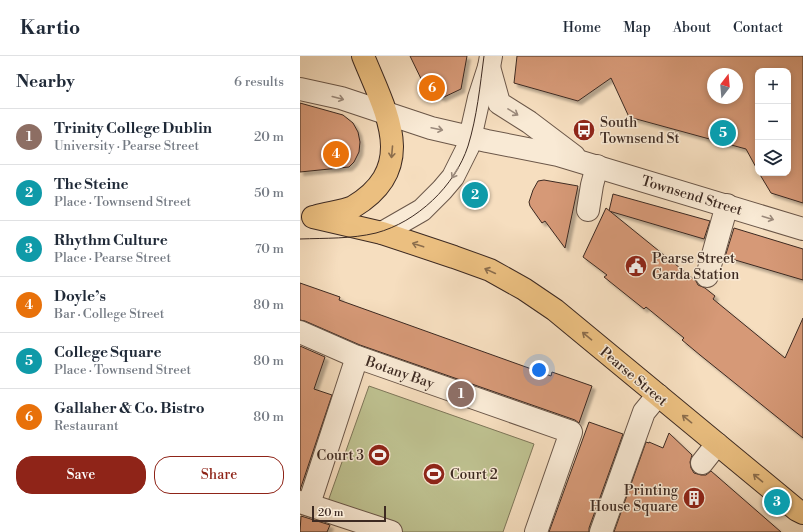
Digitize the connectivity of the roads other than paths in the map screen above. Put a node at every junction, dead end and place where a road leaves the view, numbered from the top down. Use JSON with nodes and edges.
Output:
{"nodes":[{"id":1,"x":363,"y":56,"type":"edge"},
{"id":2,"x":490,"y":62,"type":"edge"},
{"id":3,"x":300,"y":89,"type":"edge"},
{"id":4,"x":386,"y":114,"type":"junction"},
{"id":5,"x":470,"y":137,"type":"junction"},
{"id":6,"x":589,"y":164,"type":"junction"},
{"id":7,"x":727,"y":205,"type":"junction"},
{"id":8,"x":588,"y":210,"type":"dead end"},
{"id":9,"x":306,"y":217,"type":"edge"},
{"id":10,"x":803,"y":229,"type":"edge"},
{"id":11,"x":382,"y":233,"type":"junction"},
{"id":12,"x":707,"y":276,"type":"dead end"},
{"id":13,"x":300,"y":332,"type":"edge"},
{"id":14,"x":357,"y":357,"type":"junction"},
{"id":15,"x":658,"y":395,"type":"junction"},
{"id":16,"x":717,"y":444,"type":"junction"},
{"id":17,"x":702,"y":463,"type":"dead end"},
{"id":18,"x":305,"y":503,"type":"edge"},
{"id":19,"x":803,"y":513,"type":"edge"},
{"id":20,"x":391,"y":532,"type":"edge"},
{"id":21,"x":536,"y":532,"type":"edge"},
{"id":22,"x":601,"y":532,"type":"edge"}],
"edges":[{"from":1,"to":4,"type":"main road"},
{"from":2,"to":5,"type":"street"},
{"from":2,"to":6,"type":"street","name":"Townsend Street","one_way":true},
{"from":3,"to":4,"type":"street","name":"Townsend Street","one_way":true},
{"from":4,"to":5,"type":"street","name":"Townsend Street","one_way":true},
{"from":4,"to":9,"type":"main road","one_way":true},
{"from":5,"to":6,"type":"street","name":"Townsend Street"},
{"from":5,"to":11,"type":"street","one_way":true},
{"from":6,"to":7,"type":"street","name":"Townsend Street"},
{"from":6,"to":8,"type":"street"},
{"from":7,"to":10,"type":"street","name":"Townsend Street","one_way":true},
{"from":7,"to":12,"type":"street"},
{"from":9,"to":11,"type":"main road","name":"Pearse Street"},
{"from":15,"to":11,"type":"main road","name":"Pearse Street","one_way":true},
{"from":13,"to":14,"type":"street"},
{"from":14,"to":18,"type":"street","name":"Botany Bay"},
{"from":14,"to":21,"type":"street","name":"Botany Bay"},
{"from":16,"to":15,"type":"main road","name":"Pearse Street","one_way":true},
{"from":15,"to":22,"type":"street"},
{"from":16,"to":17,"type":"street"},
{"from":19,"to":16,"type":"main road","name":"Pearse Street","one_way":true},
{"from":18,"to":20,"type":"street","name":"Botany Bay"}]}
